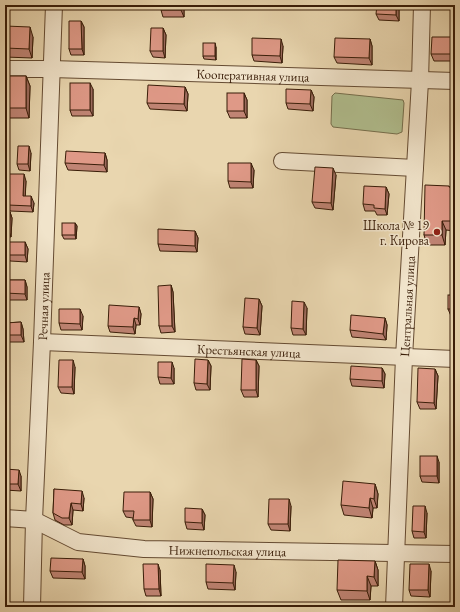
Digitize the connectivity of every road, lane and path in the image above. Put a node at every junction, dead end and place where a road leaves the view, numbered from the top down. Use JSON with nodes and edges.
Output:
{"nodes":[{"id":1,"x":54,"y":5,"type":"edge"},
{"id":2,"x":422,"y":5,"type":"edge"},
{"id":3,"x":5,"y":69,"type":"edge"},
{"id":4,"x":51,"y":69,"type":"junction"},
{"id":5,"x":420,"y":81,"type":"junction"},
{"id":6,"x":455,"y":81,"type":"edge"},
{"id":7,"x":282,"y":161,"type":"dead end"},
{"id":8,"x":415,"y":168,"type":"junction"},
{"id":9,"x":42,"y":342,"type":"junction"},
{"id":10,"x":404,"y":357,"type":"junction"},
{"id":11,"x":455,"y":359,"type":"edge"},
{"id":12,"x":5,"y":518,"type":"edge"},
{"id":13,"x":34,"y":520,"type":"junction"},
{"id":14,"x":396,"y":552,"type":"junction"},
{"id":15,"x":455,"y":554,"type":"edge"},
{"id":16,"x":32,"y":607,"type":"edge"},
{"id":17,"x":394,"y":607,"type":"edge"}],
"edges":[{"from":1,"to":4,"type":"street","name":"Речная улица"},
{"from":2,"to":5,"type":"street","name":"Центральная улица"},
{"from":3,"to":4,"type":"street","name":"Кооперативная улица"},
{"from":4,"to":5,"type":"street","name":"Кооперативная улица"},
{"from":4,"to":9,"type":"street","name":"Речная улица"},
{"from":5,"to":6,"type":"street","name":"Кооперативная улица"},
{"from":5,"to":8,"type":"street","name":"Центральная улица"},
{"from":7,"to":8,"type":"street"},
{"from":8,"to":10,"type":"street","name":"Центральная улица"},
{"from":9,"to":10,"type":"street","name":"Крестьянская улица"},
{"from":9,"to":13,"type":"street","name":"Речная улица"},
{"from":10,"to":11,"type":"street","name":"Крестьянская улица"},
{"from":10,"to":14,"type":"street","name":"Центральная улица"},
{"from":12,"to":13,"type":"street","name":"Нижнепольская улица"},
{"from":13,"to":14,"type":"street","name":"Нижнепольская улица"},
{"from":13,"to":16,"type":"street","name":"Речная улица"},
{"from":14,"to":15,"type":"street","name":"Нижнепольская улица"},
{"from":14,"to":17,"type":"street","name":"Центральная улица"}]}
